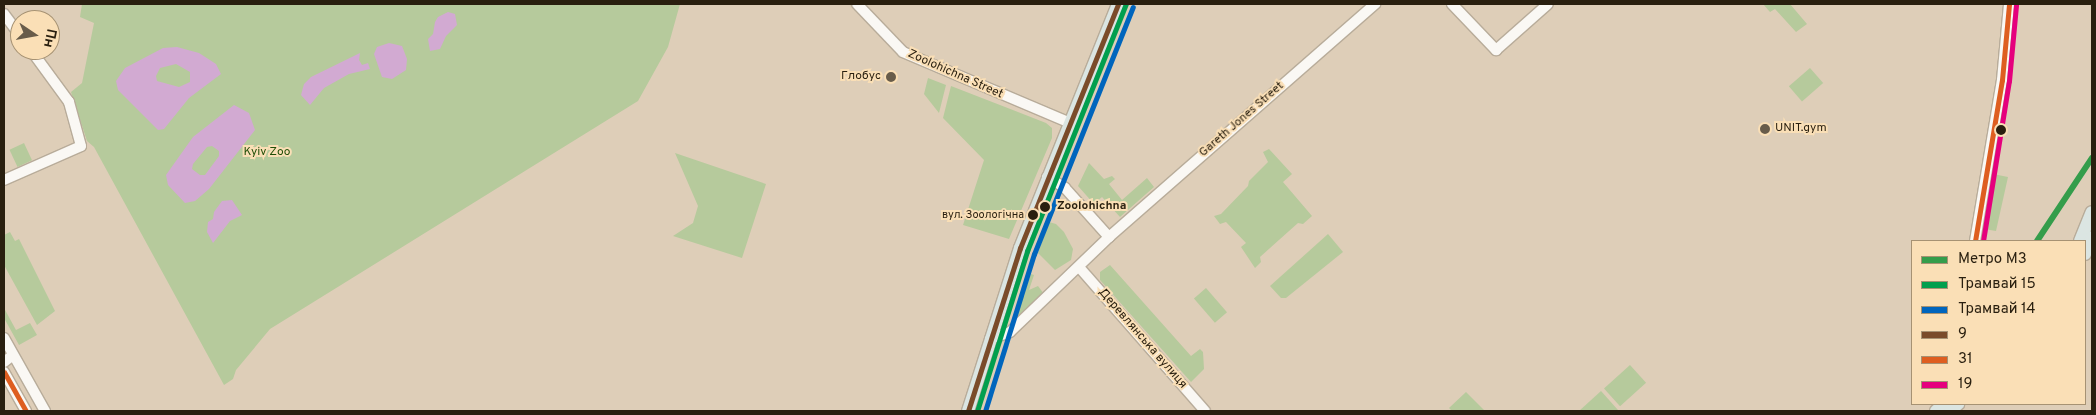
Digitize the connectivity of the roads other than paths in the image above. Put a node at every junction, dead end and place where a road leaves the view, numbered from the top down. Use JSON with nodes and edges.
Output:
{"nodes":[{"id":1,"x":856,"y":4,"type":"edge"},
{"id":2,"x":1118,"y":4,"type":"edge"},
{"id":3,"x":1375,"y":4,"type":"edge"},
{"id":4,"x":1452,"y":4,"type":"edge"},
{"id":5,"x":1548,"y":4,"type":"edge"},
{"id":6,"x":2009,"y":4,"type":"edge"},
{"id":7,"x":38,"y":60,"type":"edge"},
{"id":8,"x":1070,"y":123,"type":"junction"},
{"id":9,"x":1047,"y":177,"type":"junction"},
{"id":10,"x":4,"y":180,"type":"edge"},
{"id":11,"x":2092,"y":212,"type":"edge"},
{"id":12,"x":1109,"y":237,"type":"junction"},
{"id":13,"x":2092,"y":237,"type":"edge"},
{"id":14,"x":1975,"y":240,"type":"edge"},
{"id":15,"x":2080,"y":240,"type":"edge"},
{"id":16,"x":2086,"y":252,"type":"edge"},
{"id":17,"x":1079,"y":267,"type":"junction"},
{"id":18,"x":4,"y":338,"type":"edge"},
{"id":19,"x":990,"y":339,"type":"junction"},
{"id":20,"x":13,"y":355,"type":"junction"},
{"id":21,"x":4,"y":362,"type":"edge"},
{"id":22,"x":4,"y":372,"type":"edge"},
{"id":23,"x":1951,"y":406,"type":"edge"},
{"id":24,"x":26,"y":411,"type":"edge"},
{"id":25,"x":45,"y":411,"type":"edge"},
{"id":26,"x":968,"y":411,"type":"edge"},
{"id":27,"x":1205,"y":411,"type":"edge"},
{"id":28,"x":1936,"y":411,"type":"edge"}],
"edges":[{"from":1,"to":8,"type":"street","name":"Zoolohichna Street"},
{"from":2,"to":8,"type":"main road"},
{"from":3,"to":12,"type":"street","name":"Gareth Jones Street"},
{"from":4,"to":5,"type":"street"},
{"from":6,"to":14,"type":"street"},
{"from":7,"to":10,"type":"street"},
{"from":8,"to":9,"type":"main road"},
{"from":9,"to":12,"type":"street"},
{"from":9,"to":19,"type":"main road"},
{"from":11,"to":15,"type":"main road"},
{"from":12,"to":17,"type":"street","name":"Gareth Jones Street"},
{"from":13,"to":16,"type":"main road"},
{"from":17,"to":19,"type":"street","name":"Gareth Jones Street"},
{"from":17,"to":27,"type":"street","name":"Деревлянська вулиця"},
{"from":18,"to":20,"type":"street"},
{"from":19,"to":26,"type":"main road"},
{"from":20,"to":21,"type":"street"},
{"from":20,"to":25,"type":"street"},
{"from":22,"to":24,"type":"street"},
{"from":23,"to":28,"type":"main road"}]}
